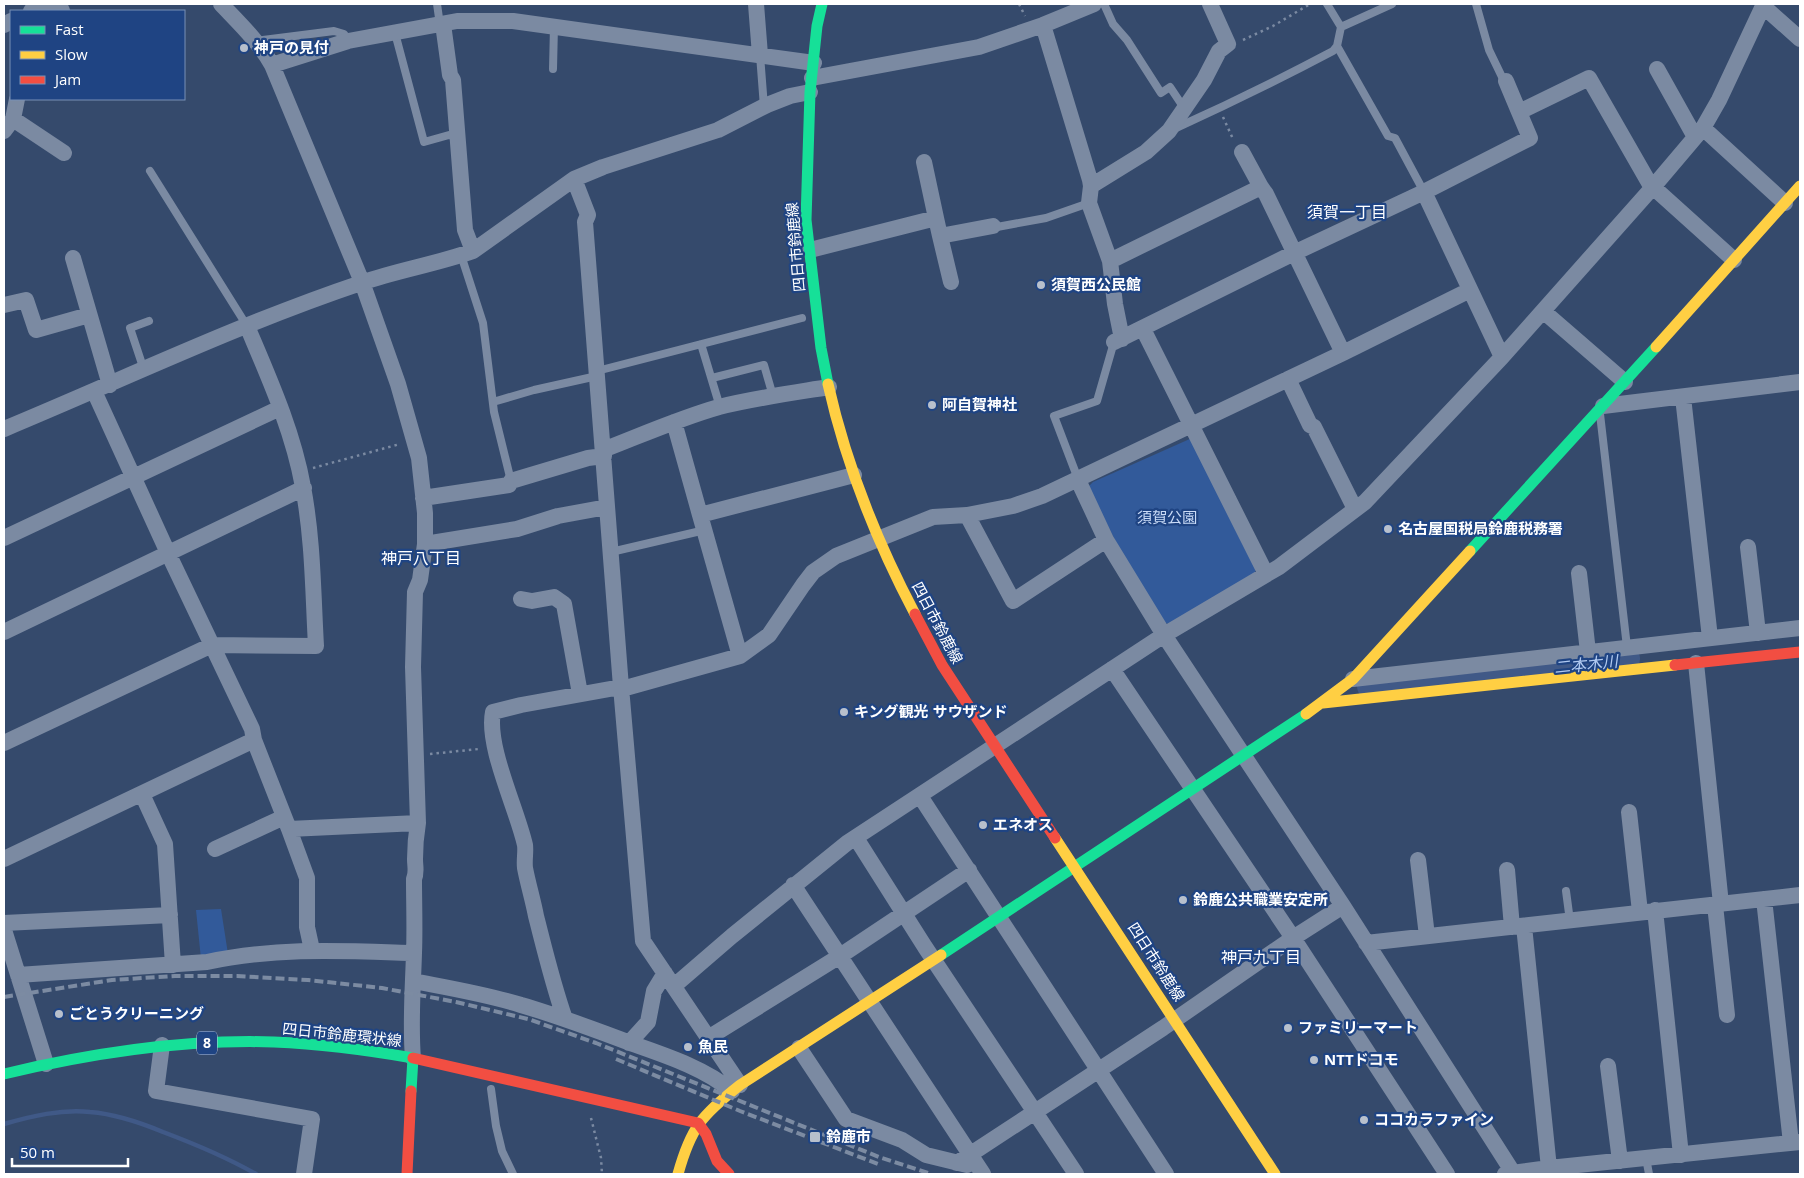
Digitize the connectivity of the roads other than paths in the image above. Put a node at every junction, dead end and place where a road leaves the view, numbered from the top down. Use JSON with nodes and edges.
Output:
{"nodes":[{"id":1,"x":48,"y":4,"type":"edge"},
{"id":2,"x":221,"y":4,"type":"edge"},
{"id":3,"x":437,"y":4,"type":"edge"},
{"id":4,"x":756,"y":4,"type":"edge"},
{"id":5,"x":822,"y":4,"type":"edge"},
{"id":6,"x":1094,"y":4,"type":"edge"},
{"id":7,"x":1104,"y":4,"type":"edge"},
{"id":8,"x":1210,"y":4,"type":"edge"},
{"id":9,"x":1327,"y":4,"type":"edge"},
{"id":10,"x":1392,"y":4,"type":"edge"},
{"id":11,"x":1476,"y":4,"type":"edge"},
{"id":12,"x":1763,"y":5,"type":"edge"},
{"id":13,"x":33,"y":10,"type":"edge"},
{"id":14,"x":441,"y":24,"type":"junction"},
{"id":15,"x":1043,"y":25,"type":"junction"},
{"id":16,"x":554,"y":26,"type":"junction"},
{"id":17,"x":1341,"y":27,"type":"junction"},
{"id":18,"x":395,"y":32,"type":"junction"},
{"id":19,"x":1800,"y":39,"type":"edge"},
{"id":20,"x":255,"y":41,"type":"junction"},
{"id":21,"x":348,"y":41,"type":"junction"},
{"id":22,"x":1337,"y":46,"type":"junction"},
{"id":23,"x":760,"y":55,"type":"junction"},
{"id":24,"x":272,"y":65,"type":"junction"},
{"id":25,"x":553,"y":69,"type":"dead end"},
{"id":26,"x":1657,"y":69,"type":"dead end"},
{"id":27,"x":812,"y":78,"type":"junction"},
{"id":28,"x":1506,"y":81,"type":"joint"},
{"id":29,"x":17,"y":100,"type":"edge"},
{"id":30,"x":764,"y":107,"type":"junction"},
{"id":31,"x":1184,"y":108,"type":"junction"},
{"id":32,"x":1519,"y":112,"type":"junction"},
{"id":33,"x":8,"y":125,"type":"edge"},
{"id":34,"x":1169,"y":131,"type":"junction"},
{"id":35,"x":1699,"y":133,"type":"junction"},
{"id":36,"x":458,"y":136,"type":"junction"},
{"id":37,"x":1242,"y":152,"type":"dead end"},
{"id":38,"x":64,"y":153,"type":"dead end"},
{"id":39,"x":924,"y":162,"type":"dead end"},
{"id":40,"x":150,"y":171,"type":"dead end"},
{"id":41,"x":574,"y":179,"type":"junction"},
{"id":42,"x":1091,"y":186,"type":"junction"},
{"id":43,"x":1800,"y":186,"type":"edge"},
{"id":44,"x":1261,"y":187,"type":"junction"},
{"id":45,"x":1653,"y":188,"type":"junction"},
{"id":46,"x":1424,"y":192,"type":"junction"},
{"id":47,"x":1785,"y":202,"type":"junction"},
{"id":48,"x":1089,"y":204,"type":"junction"},
{"id":49,"x":936,"y":218,"type":"junction"},
{"id":50,"x":993,"y":226,"type":"joint"},
{"id":51,"x":940,"y":236,"type":"junction"},
{"id":52,"x":810,"y":250,"type":"junction"},
{"id":53,"x":467,"y":253,"type":"junction"},
{"id":54,"x":1294,"y":253,"type":"junction"},
{"id":55,"x":73,"y":258,"type":"dead end"},
{"id":56,"x":1734,"y":260,"type":"junction"},
{"id":57,"x":1110,"y":261,"type":"junction"},
{"id":58,"x":362,"y":282,"type":"junction"},
{"id":59,"x":951,"y":282,"type":"dead end"},
{"id":60,"x":1470,"y":290,"type":"junction"},
{"id":61,"x":4,"y":305,"type":"edge"},
{"id":62,"x":1543,"y":311,"type":"junction"},
{"id":63,"x":89,"y":315,"type":"junction"},
{"id":64,"x":802,"y":318,"type":"dead end"},
{"id":65,"x":149,"y":321,"type":"dead end"},
{"id":66,"x":247,"y":326,"type":"junction"},
{"id":67,"x":1142,"y":329,"type":"junction"},
{"id":68,"x":1118,"y":340,"type":"junction"},
{"id":69,"x":702,"y":344,"type":"junction"},
{"id":70,"x":1343,"y":353,"type":"junction"},
{"id":71,"x":1502,"y":357,"type":"junction"},
{"id":72,"x":144,"y":370,"type":"junction"},
{"id":73,"x":597,"y":373,"type":"junction"},
{"id":74,"x":712,"y":378,"type":"junction"},
{"id":75,"x":1288,"y":379,"type":"junction"},
{"id":76,"x":1625,"y":382,"type":"junction"},
{"id":77,"x":1800,"y":382,"type":"edge"},
{"id":78,"x":110,"y":384,"type":"junction"},
{"id":79,"x":829,"y":387,"type":"junction"},
{"id":80,"x":94,"y":391,"type":"junction"},
{"id":81,"x":773,"y":396,"type":"junction"},
{"id":82,"x":1683,"y":396,"type":"junction"},
{"id":83,"x":493,"y":402,"type":"junction"},
{"id":84,"x":720,"y":407,"type":"junction"},
{"id":85,"x":280,"y":408,"type":"junction"},
{"id":86,"x":1602,"y":408,"type":"junction"},
{"id":87,"x":674,"y":422,"type":"junction"},
{"id":88,"x":1191,"y":426,"type":"junction"},
{"id":89,"x":4,"y":429,"type":"edge"},
{"id":90,"x":604,"y":453,"type":"junction"},
{"id":91,"x":854,"y":475,"type":"junction"},
{"id":92,"x":133,"y":476,"type":"junction"},
{"id":93,"x":1078,"y":480,"type":"junction"},
{"id":94,"x":511,"y":481,"type":"junction"},
{"id":95,"x":304,"y":488,"type":"junction"},
{"id":96,"x":423,"y":498,"type":"junction"},
{"id":97,"x":607,"y":507,"type":"junction"},
{"id":98,"x":1355,"y":509,"type":"junction"},
{"id":99,"x":967,"y":516,"type":"junction"},
{"id":100,"x":703,"y":523,"type":"junction"},
{"id":101,"x":4,"y":538,"type":"edge"},
{"id":102,"x":878,"y":538,"type":"junction"},
{"id":103,"x":1106,"y":540,"type":"junction"},
{"id":104,"x":425,"y":544,"type":"junction"},
{"id":105,"x":1748,"y":548,"type":"dead end"},
{"id":106,"x":611,"y":552,"type":"junction"},
{"id":107,"x":168,"y":553,"type":"junction"},
{"id":108,"x":1266,"y":574,"type":"junction"},
{"id":109,"x":1579,"y":574,"type":"dead end"},
{"id":110,"x":521,"y":599,"type":"dead end"},
{"id":111,"x":1800,"y":628,"type":"edge"},
{"id":112,"x":4,"y":632,"type":"edge"},
{"id":113,"x":1758,"y":633,"type":"junction"},
{"id":114,"x":1164,"y":634,"type":"junction"},
{"id":115,"x":1710,"y":638,"type":"junction"},
{"id":116,"x":212,"y":645,"type":"junction"},
{"id":117,"x":1627,"y":648,"type":"junction"},
{"id":118,"x":1588,"y":652,"type":"junction"},
{"id":119,"x":740,"y":656,"type":"junction"},
{"id":120,"x":1800,"y":657,"type":"edge"},
{"id":121,"x":1696,"y":663,"type":"junction"},
{"id":122,"x":1112,"y":669,"type":"junction"},
{"id":123,"x":1353,"y":679,"type":"junction"},
{"id":124,"x":622,"y":688,"type":"junction"},
{"id":125,"x":580,"y":694,"type":"junction"},
{"id":126,"x":1323,"y":703,"type":"junction"},
{"id":127,"x":254,"y":740,"type":"junction"},
{"id":128,"x":4,"y":743,"type":"edge"},
{"id":129,"x":995,"y":746,"type":"junction"},
{"id":130,"x":1243,"y":754,"type":"junction"},
{"id":131,"x":1193,"y":788,"type":"junction"},
{"id":132,"x":142,"y":794,"type":"junction"},
{"id":133,"x":920,"y":796,"type":"junction"},
{"id":134,"x":1629,"y":812,"type":"dead end"},
{"id":135,"x":287,"y":823,"type":"junction"},
{"id":136,"x":418,"y":823,"type":"junction"},
{"id":137,"x":856,"y":838,"type":"junction"},
{"id":138,"x":215,"y":849,"type":"dead end"},
{"id":139,"x":4,"y":859,"type":"edge"},
{"id":140,"x":1418,"y":860,"type":"dead end"},
{"id":141,"x":1075,"y":866,"type":"junction"},
{"id":142,"x":969,"y":870,"type":"junction"},
{"id":143,"x":1507,"y":870,"type":"dead end"},
{"id":144,"x":794,"y":885,"type":"junction"},
{"id":145,"x":1566,"y":891,"type":"dead end"},
{"id":146,"x":1800,"y":895,"type":"edge"},
{"id":147,"x":1764,"y":899,"type":"junction"},
{"id":148,"x":1718,"y":905,"type":"junction"},
{"id":149,"x":1343,"y":906,"type":"junction"},
{"id":150,"x":1647,"y":911,"type":"junction"},
{"id":151,"x":904,"y":913,"type":"junction"},
{"id":152,"x":170,"y":915,"type":"junction"},
{"id":153,"x":999,"y":917,"type":"junction"},
{"id":154,"x":1570,"y":921,"type":"junction"},
{"id":155,"x":4,"y":923,"type":"edge"},
{"id":156,"x":1518,"y":926,"type":"junction"},
{"id":157,"x":4,"y":930,"type":"edge"},
{"id":158,"x":1427,"y":936,"type":"junction"},
{"id":159,"x":1293,"y":938,"type":"junction"},
{"id":160,"x":1366,"y":943,"type":"junction"},
{"id":161,"x":312,"y":950,"type":"junction"},
{"id":162,"x":414,"y":953,"type":"junction"},
{"id":163,"x":840,"y":956,"type":"junction"},
{"id":164,"x":934,"y":959,"type":"junction"},
{"id":165,"x":173,"y":965,"type":"junction"},
{"id":166,"x":18,"y":975,"type":"junction"},
{"id":167,"x":670,"y":980,"type":"junction"},
{"id":168,"x":413,"y":981,"type":"junction"},
{"id":169,"x":871,"y":1001,"type":"junction"},
{"id":170,"x":1727,"y":1015,"type":"dead end"},
{"id":171,"x":565,"y":1019,"type":"junction"},
{"id":172,"x":1176,"y":1020,"type":"junction"},
{"id":173,"x":708,"y":1038,"type":"junction"},
{"id":174,"x":629,"y":1043,"type":"junction"},
{"id":175,"x":162,"y":1045,"type":"junction"},
{"id":176,"x":799,"y":1048,"type":"junction"},
{"id":177,"x":412,"y":1058,"type":"junction"},
{"id":178,"x":46,"y":1064,"type":"junction"},
{"id":179,"x":1608,"y":1066,"type":"dead end"},
{"id":180,"x":1098,"y":1070,"type":"junction"},
{"id":181,"x":4,"y":1074,"type":"edge"},
{"id":182,"x":736,"y":1088,"type":"junction"},
{"id":183,"x":491,"y":1089,"type":"dead end"},
{"id":184,"x":1034,"y":1113,"type":"junction"},
{"id":185,"x":698,"y":1123,"type":"junction"},
{"id":186,"x":1796,"y":1143,"type":"edge"},
{"id":187,"x":1681,"y":1155,"type":"junction"},
{"id":188,"x":1620,"y":1160,"type":"junction"},
{"id":189,"x":972,"y":1165,"type":"edge"},
{"id":190,"x":1648,"y":1166,"type":"edge"},
{"id":191,"x":1549,"y":1168,"type":"junction"},
{"id":192,"x":304,"y":1174,"type":"edge"},
{"id":193,"x":407,"y":1174,"type":"edge"},
{"id":194,"x":512,"y":1174,"type":"edge"},
{"id":195,"x":678,"y":1174,"type":"edge"},
{"id":196,"x":729,"y":1174,"type":"edge"},
{"id":197,"x":1076,"y":1174,"type":"edge"},
{"id":198,"x":1166,"y":1174,"type":"edge"},
{"id":199,"x":1275,"y":1174,"type":"edge"},
{"id":200,"x":1447,"y":1174,"type":"edge"},
{"id":201,"x":1511,"y":1174,"type":"edge"}],
"edges":[{"from":1,"to":13,"type":"street"},
{"from":2,"to":20,"type":"street"},
{"from":3,"to":14,"type":"lane"},
{"from":4,"to":23,"type":"street"},
{"from":5,"to":27,"type":"street","name":"四日市鈴鹿線"},
{"from":6,"to":15,"type":"street"},
{"from":7,"to":31,"type":"lane"},
{"from":8,"to":31,"type":"street"},
{"from":9,"to":17,"type":"lane"},
{"from":10,"to":17,"type":"lane"},
{"from":11,"to":28,"type":"lane"},
{"from":12,"to":19,"type":"street"},
{"from":12,"to":35,"type":"street"},
{"from":14,"to":16,"type":"street"},
{"from":14,"to":18,"type":"street"},
{"from":14,"to":36,"type":"street"},
{"from":15,"to":27,"type":"street"},
{"from":15,"to":42,"type":"street"},
{"from":16,"to":23,"type":"street"},
{"from":16,"to":25,"type":"lane"},
{"from":17,"to":22,"type":"lane"},
{"from":18,"to":21,"type":"street"},
{"from":18,"to":36,"type":"lane"},
{"from":20,"to":21,"type":"lane"},
{"from":20,"to":24,"type":"street"},
{"from":21,"to":24,"type":"street"},
{"from":22,"to":34,"type":"lane"},
{"from":22,"to":46,"type":"lane"},
{"from":23,"to":27,"type":"street"},
{"from":23,"to":30,"type":"lane"},
{"from":24,"to":58,"type":"street"},
{"from":26,"to":35,"type":"street"},
{"from":27,"to":30,"type":"street"},
{"from":27,"to":52,"type":"street","name":"四日市鈴鹿線"},
{"from":28,"to":32,"type":"street"},
{"from":29,"to":33,"type":"street"},
{"from":30,"to":41,"type":"street"},
{"from":31,"to":34,"type":"street"},
{"from":32,"to":45,"type":"street"},
{"from":32,"to":46,"type":"street"},
{"from":33,"to":38,"type":"street"},
{"from":34,"to":42,"type":"street"},
{"from":35,"to":45,"type":"street"},
{"from":35,"to":47,"type":"street"},
{"from":36,"to":53,"type":"street"},
{"from":37,"to":44,"type":"street"},
{"from":39,"to":49,"type":"street"},
{"from":40,"to":66,"type":"lane"},
{"from":41,"to":53,"type":"street"},
{"from":41,"to":73,"type":"street"},
{"from":42,"to":48,"type":"street"},
{"from":43,"to":47,"type":"street"},
{"from":44,"to":54,"type":"street"},
{"from":44,"to":57,"type":"street"},
{"from":45,"to":56,"type":"street"},
{"from":45,"to":62,"type":"street"},
{"from":46,"to":54,"type":"street"},
{"from":46,"to":60,"type":"street"},
{"from":47,"to":56,"type":"street"},
{"from":48,"to":50,"type":"lane"},
{"from":48,"to":57,"type":"street"},
{"from":49,"to":51,"type":"street"},
{"from":49,"to":52,"type":"street"},
{"from":50,"to":51,"type":"street"},
{"from":51,"to":59,"type":"street"},
{"from":52,"to":79,"type":"street","name":"四日市鈴鹿線"},
{"from":53,"to":58,"type":"street"},
{"from":53,"to":83,"type":"lane"},
{"from":54,"to":67,"type":"street"},
{"from":54,"to":70,"type":"street"},
{"from":55,"to":63,"type":"street"},
{"from":56,"to":76,"type":"street"},
{"from":57,"to":68,"type":"street"},
{"from":58,"to":66,"type":"street"},
{"from":58,"to":96,"type":"street"},
{"from":60,"to":70,"type":"street"},
{"from":60,"to":71,"type":"street"},
{"from":61,"to":63,"type":"street"},
{"from":62,"to":71,"type":"street"},
{"from":62,"to":76,"type":"street"},
{"from":63,"to":78,"type":"street"},
{"from":64,"to":69,"type":"lane"},
{"from":65,"to":72,"type":"lane"},
{"from":66,"to":72,"type":"street"},
{"from":66,"to":85,"type":"street"},
{"from":67,"to":68,"type":"street"},
{"from":67,"to":88,"type":"street"},
{"from":68,"to":93,"type":"lane"},
{"from":69,"to":73,"type":"lane"},
{"from":69,"to":74,"type":"lane"},
{"from":70,"to":75,"type":"street"},
{"from":71,"to":98,"type":"street"},
{"from":72,"to":78,"type":"street"},
{"from":73,"to":83,"type":"lane"},
{"from":73,"to":90,"type":"street"},
{"from":74,"to":81,"type":"lane"},
{"from":74,"to":84,"type":"lane"},
{"from":75,"to":88,"type":"street"},
{"from":75,"to":98,"type":"street"},
{"from":76,"to":86,"type":"street"},
{"from":77,"to":82,"type":"street"},
{"from":78,"to":80,"type":"street"},
{"from":79,"to":81,"type":"street"},
{"from":79,"to":91,"type":"street","name":"四日市鈴鹿線"},
{"from":80,"to":89,"type":"street"},
{"from":80,"to":92,"type":"street"},
{"from":81,"to":84,"type":"street"},
{"from":82,"to":86,"type":"street"},
{"from":82,"to":115,"type":"street"},
{"from":83,"to":94,"type":"lane"},
{"from":84,"to":87,"type":"street"},
{"from":85,"to":92,"type":"street"},
{"from":85,"to":95,"type":"street"},
{"from":86,"to":117,"type":"lane"},
{"from":86,"to":123,"type":"street"},
{"from":87,"to":90,"type":"street"},
{"from":87,"to":100,"type":"street"},
{"from":88,"to":93,"type":"street"},
{"from":88,"to":108,"type":"street"},
{"from":90,"to":94,"type":"street"},
{"from":90,"to":97,"type":"street"},
{"from":91,"to":100,"type":"street"},
{"from":91,"to":102,"type":"street","name":"四日市鈴鹿線"},
{"from":92,"to":101,"type":"street"},
{"from":92,"to":107,"type":"street"},
{"from":93,"to":99,"type":"street"},
{"from":93,"to":103,"type":"street"},
{"from":94,"to":96,"type":"street"},
{"from":95,"to":107,"type":"street"},
{"from":95,"to":116,"type":"street"},
{"from":96,"to":104,"type":"street"},
{"from":97,"to":104,"type":"street"},
{"from":97,"to":106,"type":"street"},
{"from":98,"to":108,"type":"street"},
{"from":99,"to":102,"type":"street"},
{"from":99,"to":103,"type":"street"},
{"from":100,"to":106,"type":"lane"},
{"from":100,"to":119,"type":"street"},
{"from":102,"to":119,"type":"street"},
{"from":102,"to":129,"type":"street","name":"四日市鈴鹿線"},
{"from":103,"to":114,"type":"street"},
{"from":104,"to":136,"type":"street"},
{"from":105,"to":113,"type":"street"},
{"from":106,"to":124,"type":"street"},
{"from":107,"to":112,"type":"street"},
{"from":107,"to":116,"type":"street"},
{"from":108,"to":114,"type":"street"},
{"from":109,"to":118,"type":"street"},
{"from":110,"to":125,"type":"street"},
{"from":111,"to":113,"type":"street"},
{"from":113,"to":115,"type":"street"},
{"from":114,"to":122,"type":"street"},
{"from":114,"to":130,"type":"street"},
{"from":115,"to":117,"type":"street"},
{"from":116,"to":127,"type":"street"},
{"from":116,"to":128,"type":"street"},
{"from":117,"to":118,"type":"street"},
{"from":118,"to":123,"type":"street"},
{"from":119,"to":124,"type":"street"},
{"from":120,"to":121,"type":"street"},
{"from":121,"to":126,"type":"street"},
{"from":121,"to":148,"type":"street"},
{"from":122,"to":129,"type":"street"},
{"from":122,"to":131,"type":"street"},
{"from":123,"to":126,"type":"street"},
{"from":124,"to":125,"type":"street"},
{"from":124,"to":167,"type":"street"},
{"from":125,"to":171,"type":"street"},
{"from":126,"to":130,"type":"street"},
{"from":127,"to":132,"type":"street"},
{"from":127,"to":135,"type":"street"},
{"from":129,"to":133,"type":"street"},
{"from":129,"to":141,"type":"street","name":"四日市鈴鹿線"},
{"from":130,"to":131,"type":"street"},
{"from":130,"to":149,"type":"street"},
{"from":131,"to":141,"type":"street"},
{"from":131,"to":159,"type":"street"},
{"from":132,"to":139,"type":"street"},
{"from":132,"to":152,"type":"street"},
{"from":133,"to":137,"type":"street"},
{"from":133,"to":142,"type":"street"},
{"from":134,"to":150,"type":"street"},
{"from":135,"to":136,"type":"street"},
{"from":135,"to":138,"type":"street"},
{"from":135,"to":161,"type":"street"},
{"from":136,"to":162,"type":"street"},
{"from":137,"to":144,"type":"street"},
{"from":137,"to":151,"type":"street"},
{"from":140,"to":158,"type":"street"},
{"from":141,"to":153,"type":"street"},
{"from":141,"to":172,"type":"street","name":"四日市鈴鹿線"},
{"from":142,"to":151,"type":"street"},
{"from":142,"to":153,"type":"street"},
{"from":143,"to":156,"type":"street"},
{"from":144,"to":163,"type":"street"},
{"from":144,"to":167,"type":"street"},
{"from":145,"to":154,"type":"lane"},
{"from":146,"to":147,"type":"street"},
{"from":147,"to":148,"type":"street"},
{"from":147,"to":186,"type":"street"},
{"from":148,"to":150,"type":"street"},
{"from":148,"to":170,"type":"street"},
{"from":149,"to":159,"type":"street"},
{"from":149,"to":160,"type":"street"},
{"from":150,"to":154,"type":"street"},
{"from":150,"to":187,"type":"street"},
{"from":151,"to":163,"type":"street"},
{"from":151,"to":164,"type":"street"},
{"from":152,"to":155,"type":"street"},
{"from":152,"to":165,"type":"street"},
{"from":153,"to":164,"type":"street"},
{"from":153,"to":180,"type":"street"},
{"from":154,"to":156,"type":"street"},
{"from":156,"to":158,"type":"street"},
{"from":156,"to":191,"type":"street"},
{"from":157,"to":166,"type":"street"},
{"from":158,"to":160,"type":"street"},
{"from":159,"to":172,"type":"street"},
{"from":159,"to":200,"type":"street"},
{"from":160,"to":201,"type":"street"},
{"from":161,"to":162,"type":"street"},
{"from":161,"to":165,"type":"street"},
{"from":162,"to":168,"type":"street"},
{"from":163,"to":169,"type":"street"},
{"from":163,"to":173,"type":"street"},
{"from":164,"to":169,"type":"street"},
{"from":164,"to":184,"type":"street"},
{"from":165,"to":166,"type":"street"},
{"from":166,"to":178,"type":"street"},
{"from":167,"to":173,"type":"street"},
{"from":167,"to":174,"type":"street"},
{"from":168,"to":171,"type":"street"},
{"from":168,"to":177,"type":"street"},
{"from":169,"to":176,"type":"street"},
{"from":169,"to":189,"type":"street"},
{"from":171,"to":174,"type":"street"},
{"from":172,"to":180,"type":"street"},
{"from":172,"to":199,"type":"street","name":"四日市鈴鹿線"},
{"from":173,"to":182,"type":"street"},
{"from":174,"to":182,"type":"street"},
{"from":175,"to":177,"type":"street","name":"四日市鈴鹿環状線","number":"8"},
{"from":175,"to":178,"type":"street","name":"四日市鈴鹿環状線","number":"8"},
{"from":175,"to":192,"type":"street"},
{"from":176,"to":182,"type":"street"},
{"from":176,"to":189,"type":"street"},
{"from":177,"to":185,"type":"street"},
{"from":177,"to":193,"type":"street","name":"四日市鈴鹿環状線"},
{"from":178,"to":181,"type":"street","name":"四日市鈴鹿環状線","number":"8"},
{"from":179,"to":188,"type":"street"},
{"from":180,"to":184,"type":"street"},
{"from":180,"to":198,"type":"street"},
{"from":182,"to":185,"type":"street"},
{"from":183,"to":194,"type":"lane"},
{"from":184,"to":189,"type":"street"},
{"from":184,"to":197,"type":"street"},
{"from":185,"to":195,"type":"street"},
{"from":185,"to":196,"type":"street"},
{"from":186,"to":187,"type":"street"},
{"from":187,"to":190,"type":"street"},
{"from":188,"to":190,"type":"street"},
{"from":188,"to":191,"type":"street"},
{"from":191,"to":201,"type":"street"}]}
